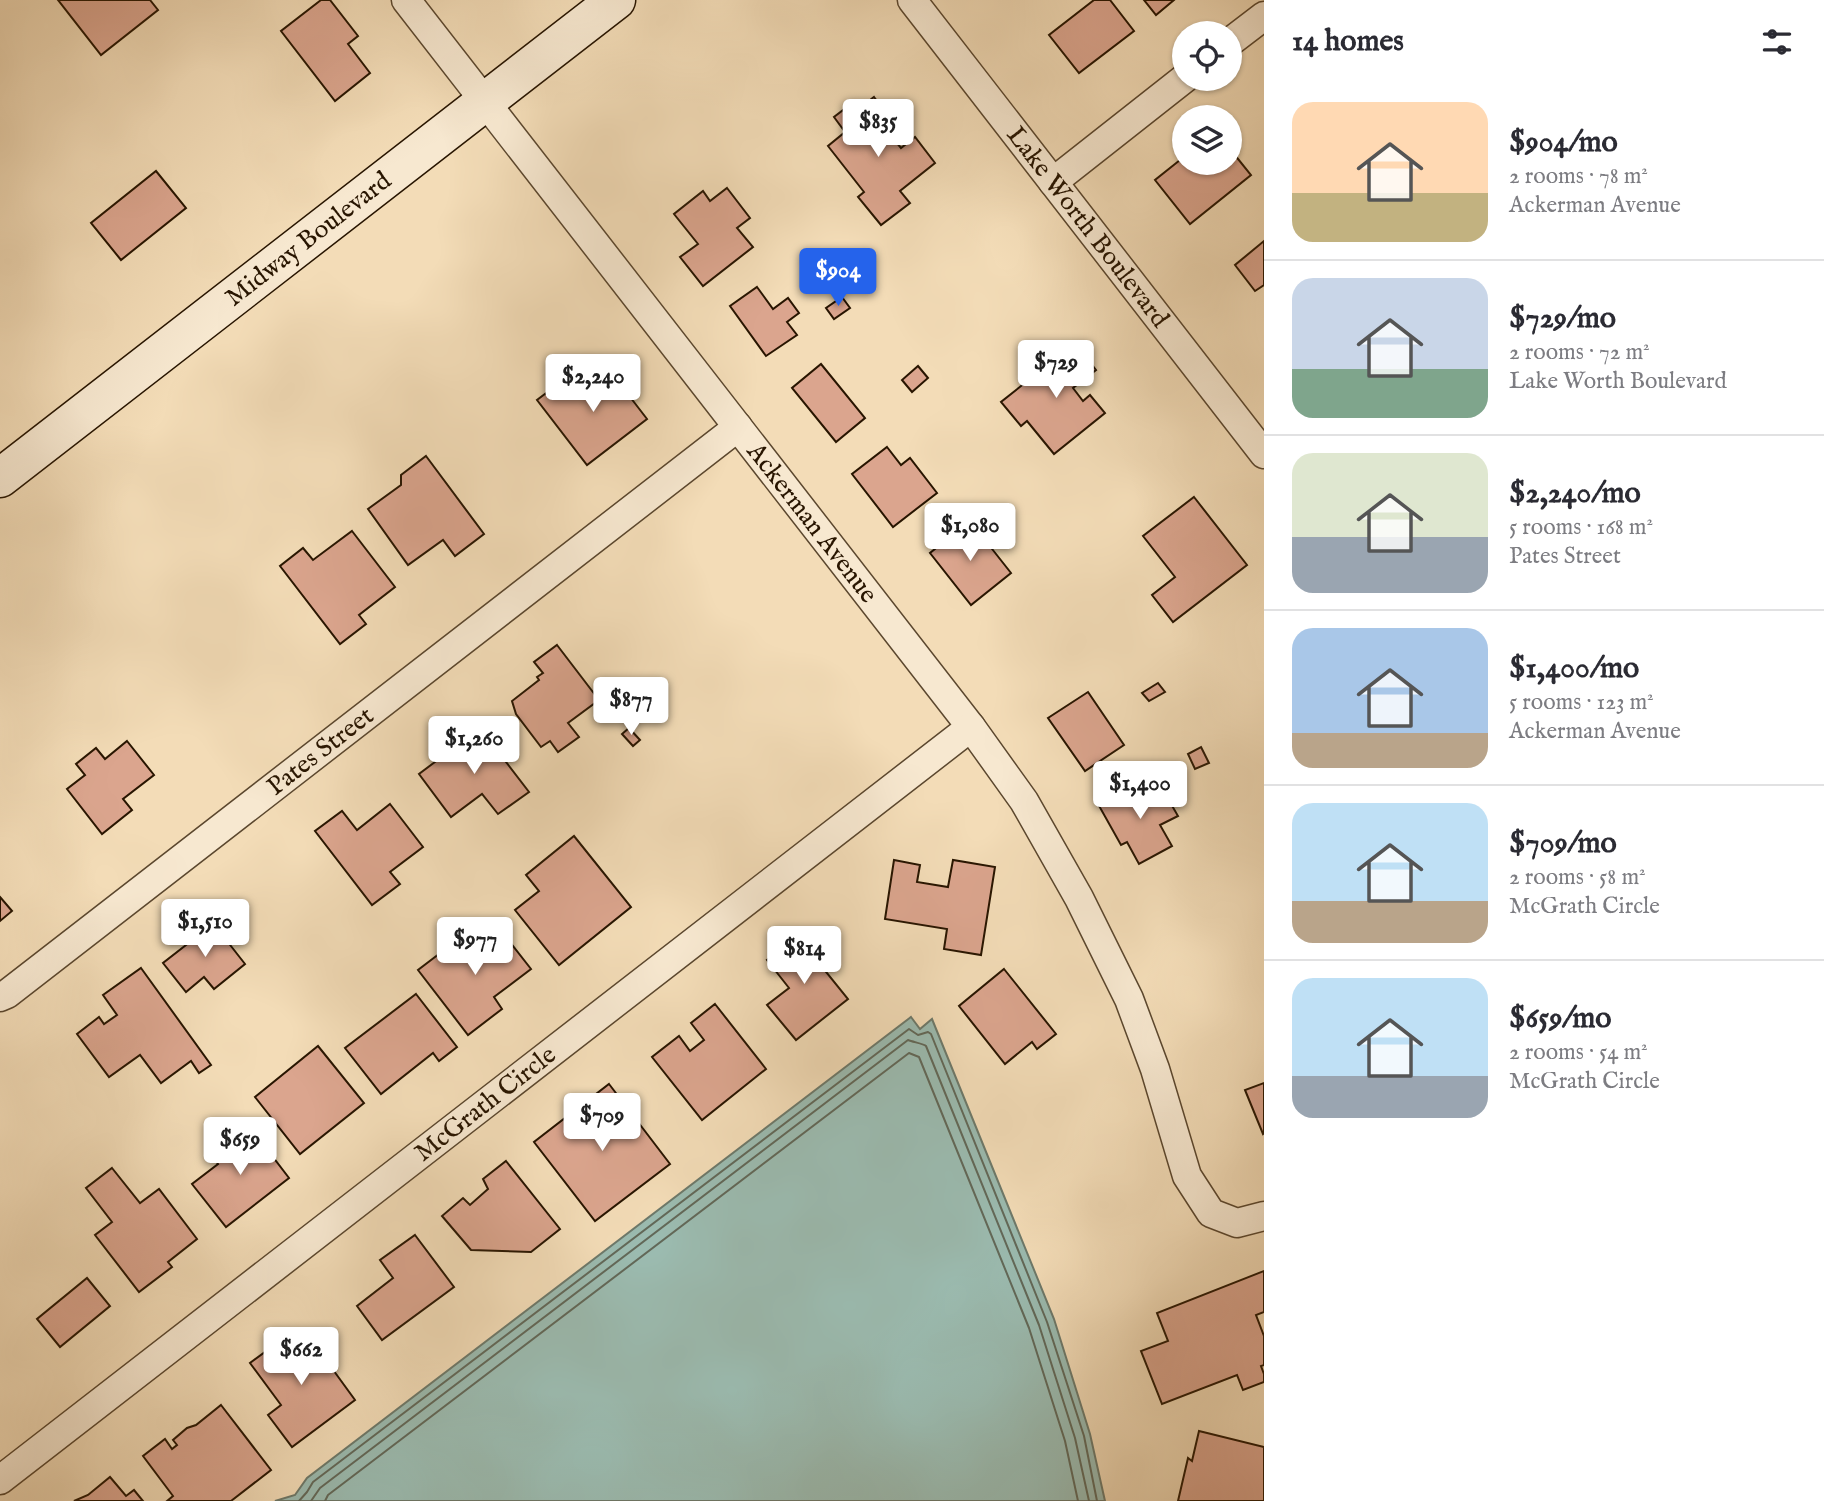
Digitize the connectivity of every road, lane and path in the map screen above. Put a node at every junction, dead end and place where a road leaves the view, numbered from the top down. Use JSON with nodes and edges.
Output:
{"nodes":[{"id":1,"x":406,"y":0,"type":"edge"},
{"id":2,"x":616,"y":0,"type":"edge"},
{"id":3,"x":912,"y":0,"type":"edge"},
{"id":4,"x":1264,"y":16,"type":"edge"},
{"id":5,"x":1242,"y":33,"type":"edge"},
{"id":6,"x":1172,"y":88,"type":"edge"},
{"id":7,"x":485,"y":102,"type":"junction"},
{"id":8,"x":1053,"y":182,"type":"junction"},
{"id":9,"x":738,"y":427,"type":"junction"},
{"id":10,"x":1264,"y":454,"type":"edge"},
{"id":11,"x":0,"y":478,"type":"edge"},
{"id":12,"x":971,"y":727,"type":"junction"},
{"id":13,"x":0,"y":997,"type":"edge"},
{"id":14,"x":1264,"y":1216,"type":"edge"},
{"id":15,"x":0,"y":1480,"type":"edge"}],
"edges":[{"from":1,"to":7,"type":"street","name":"Ackerman Avenue"},
{"from":2,"to":7,"type":"street","name":"Midway Boulevard"},
{"from":3,"to":8,"type":"street","name":"Lake Worth Boulevard"},
{"from":4,"to":5,"type":"street"},
{"from":6,"to":8,"type":"street"},
{"from":7,"to":9,"type":"street","name":"Ackerman Avenue"},
{"from":7,"to":11,"type":"street","name":"Midway Boulevard"},
{"from":8,"to":10,"type":"street","name":"Lake Worth Boulevard"},
{"from":9,"to":12,"type":"street","name":"Ackerman Avenue"},
{"from":9,"to":13,"type":"street","name":"Pates Street"},
{"from":12,"to":14,"type":"street","name":"Ackerman Avenue"},
{"from":12,"to":15,"type":"street","name":"McGrath Circle"}]}
